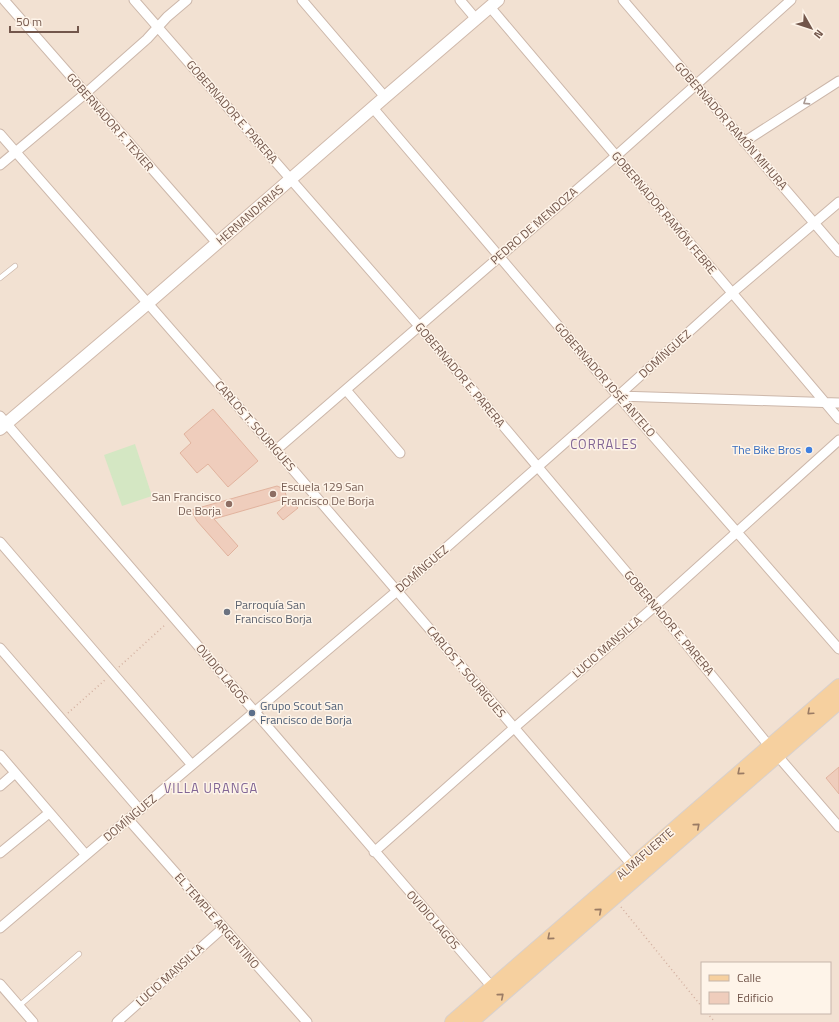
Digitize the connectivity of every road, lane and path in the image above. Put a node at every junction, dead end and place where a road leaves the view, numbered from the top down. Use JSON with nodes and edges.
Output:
{"nodes":[{"id":1,"x":4,"y":0,"type":"edge"},
{"id":2,"x":134,"y":0,"type":"edge"},
{"id":3,"x":187,"y":0,"type":"edge"},
{"id":4,"x":302,"y":0,"type":"edge"},
{"id":5,"x":460,"y":0,"type":"edge"},
{"id":6,"x":623,"y":0,"type":"edge"},
{"id":7,"x":791,"y":0,"type":"edge"},
{"id":8,"x":494,"y":4,"type":"edge"},
{"id":9,"x":476,"y":19,"type":"junction"},
{"id":10,"x":158,"y":27,"type":"junction"},
{"id":11,"x":839,"y":81,"type":"edge"},
{"id":12,"x":696,"y":84,"type":"junction"},
{"id":13,"x":86,"y":93,"type":"junction"},
{"id":14,"x":385,"y":97,"type":"junction"},
{"id":15,"x":373,"y":108,"type":"junction"},
{"id":16,"x":0,"y":134,"type":"edge"},
{"id":17,"x":744,"y":142,"type":"junction"},
{"id":18,"x":16,"y":152,"type":"junction"},
{"id":19,"x":616,"y":156,"type":"junction"},
{"id":20,"x":0,"y":165,"type":"edge"},
{"id":21,"x":291,"y":179,"type":"junction"},
{"id":22,"x":839,"y":202,"type":"edge"},
{"id":23,"x":814,"y":223,"type":"junction"},
{"id":24,"x":217,"y":243,"type":"junction"},
{"id":25,"x":839,"y":252,"type":"edge"},
{"id":26,"x":499,"y":257,"type":"junction"},
{"id":27,"x":15,"y":266,"type":"dead end"},
{"id":28,"x":0,"y":278,"type":"edge"},
{"id":29,"x":732,"y":293,"type":"junction"},
{"id":30,"x":147,"y":304,"type":"junction"},
{"id":31,"x":419,"y":326,"type":"junction"},
{"id":32,"x":346,"y":390,"type":"junction"},
{"id":33,"x":618,"y":396,"type":"junction"},
{"id":34,"x":825,"y":403,"type":"junction"},
{"id":35,"x":839,"y":403,"type":"edge"},
{"id":36,"x":839,"y":419,"type":"edge"},
{"id":37,"x":2,"y":423,"type":"edge"},
{"id":38,"x":839,"y":440,"type":"edge"},
{"id":39,"x":276,"y":450,"type":"junction"},
{"id":40,"x":400,"y":453,"type":"dead end"},
{"id":41,"x":537,"y":467,"type":"junction"},
{"id":42,"x":737,"y":532,"type":"junction"},
{"id":43,"x":0,"y":542,"type":"edge"},
{"id":44,"x":397,"y":591,"type":"junction"},
{"id":45,"x":655,"y":606,"type":"junction"},
{"id":46,"x":0,"y":648,"type":"edge"},
{"id":47,"x":839,"y":649,"type":"edge"},
{"id":48,"x":839,"y":686,"type":"edge"},
{"id":49,"x":839,"y":702,"type":"edge"},
{"id":50,"x":254,"y":712,"type":"junction"},
{"id":51,"x":514,"y":728,"type":"junction"},
{"id":52,"x":774,"y":751,"type":"junction"},
{"id":53,"x":0,"y":756,"type":"edge"},
{"id":54,"x":192,"y":764,"type":"junction"},
{"id":55,"x":15,"y":773,"type":"junction"},
{"id":56,"x":0,"y":786,"type":"edge"},
{"id":57,"x":140,"y":810,"type":"junction"},
{"id":58,"x":50,"y":813,"type":"junction"},
{"id":59,"x":128,"y":819,"type":"junction"},
{"id":60,"x":839,"y":827,"type":"edge"},
{"id":61,"x":374,"y":852,"type":"junction"},
{"id":62,"x":0,"y":853,"type":"edge"},
{"id":63,"x":86,"y":855,"type":"junction"},
{"id":64,"x":632,"y":865,"type":"junction"},
{"id":65,"x":614,"y":899,"type":"junction"},
{"id":66,"x":0,"y":928,"type":"edge"},
{"id":67,"x":223,"y":928,"type":"junction"},
{"id":68,"x":79,"y":954,"type":"dead end"},
{"id":69,"x":0,"y":984,"type":"edge"},
{"id":70,"x":492,"y":987,"type":"junction"},
{"id":71,"x":701,"y":1005,"type":"edge"},
{"id":72,"x":19,"y":1006,"type":"junction"},
{"id":73,"x":708,"y":1014,"type":"edge"},
{"id":74,"x":33,"y":1022,"type":"edge"},
{"id":75,"x":117,"y":1022,"type":"edge"},
{"id":76,"x":307,"y":1022,"type":"edge"},
{"id":77,"x":452,"y":1022,"type":"edge"},
{"id":78,"x":471,"y":1022,"type":"edge"},
{"id":79,"x":715,"y":1022,"type":"edge"}],
"edges":[{"from":1,"to":13,"type":"street","name":"GOBERNADOR F. TEXIER"},
{"from":2,"to":10,"type":"street","name":"GOBERNADOR E. PARERA"},
{"from":3,"to":10,"type":"street"},
{"from":4,"to":14,"type":"street"},
{"from":5,"to":9,"type":"street"},
{"from":6,"to":12,"type":"street","name":"GOBERNADOR RAMÓN MIHURA"},
{"from":7,"to":12,"type":"street","name":"PEDRO DE MENDOZA"},
{"from":8,"to":9,"type":"street","name":"HERNANDARIAS"},
{"from":8,"to":19,"type":"street","name":"GOBERNADOR RAMÓN FEBRE"},
{"from":9,"to":14,"type":"street","name":"HERNANDARIAS"},
{"from":10,"to":13,"type":"street"},
{"from":10,"to":21,"type":"street","name":"GOBERNADOR E. PARERA"},
{"from":11,"to":17,"type":"street","one_way":true},
{"from":12,"to":17,"type":"street","name":"GOBERNADOR RAMÓN MIHURA"},
{"from":12,"to":19,"type":"street","name":"PEDRO DE MENDOZA"},
{"from":13,"to":18,"type":"street"},
{"from":13,"to":24,"type":"street","name":"GOBERNADOR F. TEXIER"},
{"from":14,"to":15,"type":"street","name":"HERNANDARIAS"},
{"from":15,"to":21,"type":"street","name":"HERNANDARIAS"},
{"from":15,"to":26,"type":"street","name":"GOBERNADOR JOSÉ ANTELO"},
{"from":16,"to":18,"type":"street","name":"CARLOS T. SOURIGUES"},
{"from":17,"to":23,"type":"street","name":"GOBERNADOR RAMÓN MIHURA"},
{"from":18,"to":20,"type":"street"},
{"from":18,"to":30,"type":"street","name":"CARLOS T. SOURIGUES"},
{"from":19,"to":26,"type":"street","name":"PEDRO DE MENDOZA"},
{"from":19,"to":29,"type":"street","name":"GOBERNADOR RAMÓN FEBRE"},
{"from":21,"to":24,"type":"street","name":"HERNANDARIAS"},
{"from":21,"to":31,"type":"street","name":"GOBERNADOR E. PARERA"},
{"from":22,"to":23,"type":"street","name":"DOMÍNGUEZ"},
{"from":23,"to":25,"type":"street","name":"GOBERNADOR RAMÓN MIHURA"},
{"from":23,"to":29,"type":"street","name":"DOMÍNGUEZ"},
{"from":24,"to":30,"type":"street","name":"HERNANDARIAS"},
{"from":26,"to":31,"type":"street","name":"PEDRO DE MENDOZA"},
{"from":26,"to":33,"type":"street","name":"GOBERNADOR JOSÉ ANTELO"},
{"from":27,"to":28,"type":"lane"},
{"from":29,"to":33,"type":"street","name":"DOMÍNGUEZ"},
{"from":29,"to":34,"type":"street","name":"GOBERNADOR RAMÓN FEBRE"},
{"from":30,"to":37,"type":"street","name":"HERNANDARIAS"},
{"from":30,"to":39,"type":"street","name":"CARLOS T. SOURIGUES"},
{"from":31,"to":32,"type":"street","name":"PEDRO DE MENDOZA"},
{"from":31,"to":41,"type":"street","name":"GOBERNADOR E. PARERA"},
{"from":32,"to":39,"type":"street","name":"PEDRO DE MENDOZA"},
{"from":32,"to":40,"type":"street"},
{"from":33,"to":34,"type":"street"},
{"from":33,"to":41,"type":"street","name":"DOMÍNGUEZ"},
{"from":33,"to":42,"type":"street","name":"GOBERNADOR JOSÉ ANTELO"},
{"from":34,"to":35,"type":"street"},
{"from":34,"to":36,"type":"street","name":"GOBERNADOR RAMÓN FEBRE"},
{"from":37,"to":50,"type":"street","name":"OVIDIO LAGOS"},
{"from":38,"to":42,"type":"street","name":"LUCIO MANSILLA"},
{"from":39,"to":44,"type":"street","name":"CARLOS T. SOURIGUES"},
{"from":41,"to":44,"type":"street","name":"DOMÍNGUEZ"},
{"from":41,"to":45,"type":"street","name":"GOBERNADOR E. PARERA"},
{"from":42,"to":45,"type":"street","name":"LUCIO MANSILLA"},
{"from":42,"to":47,"type":"street","name":"GOBERNADOR JOSÉ ANTELO"},
{"from":43,"to":54,"type":"street"},
{"from":44,"to":50,"type":"street","name":"DOMÍNGUEZ"},
{"from":44,"to":51,"type":"street","name":"CARLOS T. SOURIGUES"},
{"from":45,"to":51,"type":"street","name":"LUCIO MANSILLA"},
{"from":45,"to":52,"type":"street","name":"GOBERNADOR E. PARERA"},
{"from":46,"to":57,"type":"street"},
{"from":48,"to":52,"type":"main road","name":"ALMAFUERTE","one_way":true},
{"from":49,"to":52,"type":"main road","name":"ALMAFUERTE"},
{"from":50,"to":54,"type":"street","name":"DOMÍNGUEZ"},
{"from":50,"to":61,"type":"street","name":"OVIDIO LAGOS"},
{"from":51,"to":61,"type":"street","name":"LUCIO MANSILLA"},
{"from":51,"to":64,"type":"street","name":"CARLOS T. SOURIGUES"},
{"from":52,"to":60,"type":"street","name":"GOBERNADOR E. PARERA"},
{"from":52,"to":64,"type":"main road","name":"ALMAFUERTE","one_way":true},
{"from":65,"to":52,"type":"main road","name":"ALMAFUERTE","one_way":true},
{"from":53,"to":55,"type":"street"},
{"from":54,"to":57,"type":"street","name":"DOMÍNGUEZ"},
{"from":55,"to":56,"type":"street"},
{"from":55,"to":58,"type":"street"},
{"from":57,"to":59,"type":"street","name":"DOMÍNGUEZ"},
{"from":58,"to":62,"type":"street"},
{"from":58,"to":63,"type":"street"},
{"from":59,"to":63,"type":"street","name":"DOMÍNGUEZ"},
{"from":59,"to":67,"type":"street","name":"EL TEMPLE ARGENTINO"},
{"from":61,"to":70,"type":"street","name":"OVIDIO LAGOS"},
{"from":63,"to":66,"type":"street","name":"DOMÍNGUEZ"},
{"from":64,"to":70,"type":"main road","name":"ALMAFUERTE","one_way":true},
{"from":65,"to":71,"type":"path"},
{"from":78,"to":65,"type":"main road","name":"ALMAFUERTE","one_way":true},
{"from":67,"to":75,"type":"street","name":"LUCIO MANSILLA"},
{"from":67,"to":76,"type":"street","name":"EL TEMPLE ARGENTINO"},
{"from":68,"to":72,"type":"lane"},
{"from":69,"to":72,"type":"street"},
{"from":70,"to":77,"type":"main road","name":"ALMAFUERTE"},
{"from":72,"to":74,"type":"street"},
{"from":73,"to":79,"type":"path"}]}
